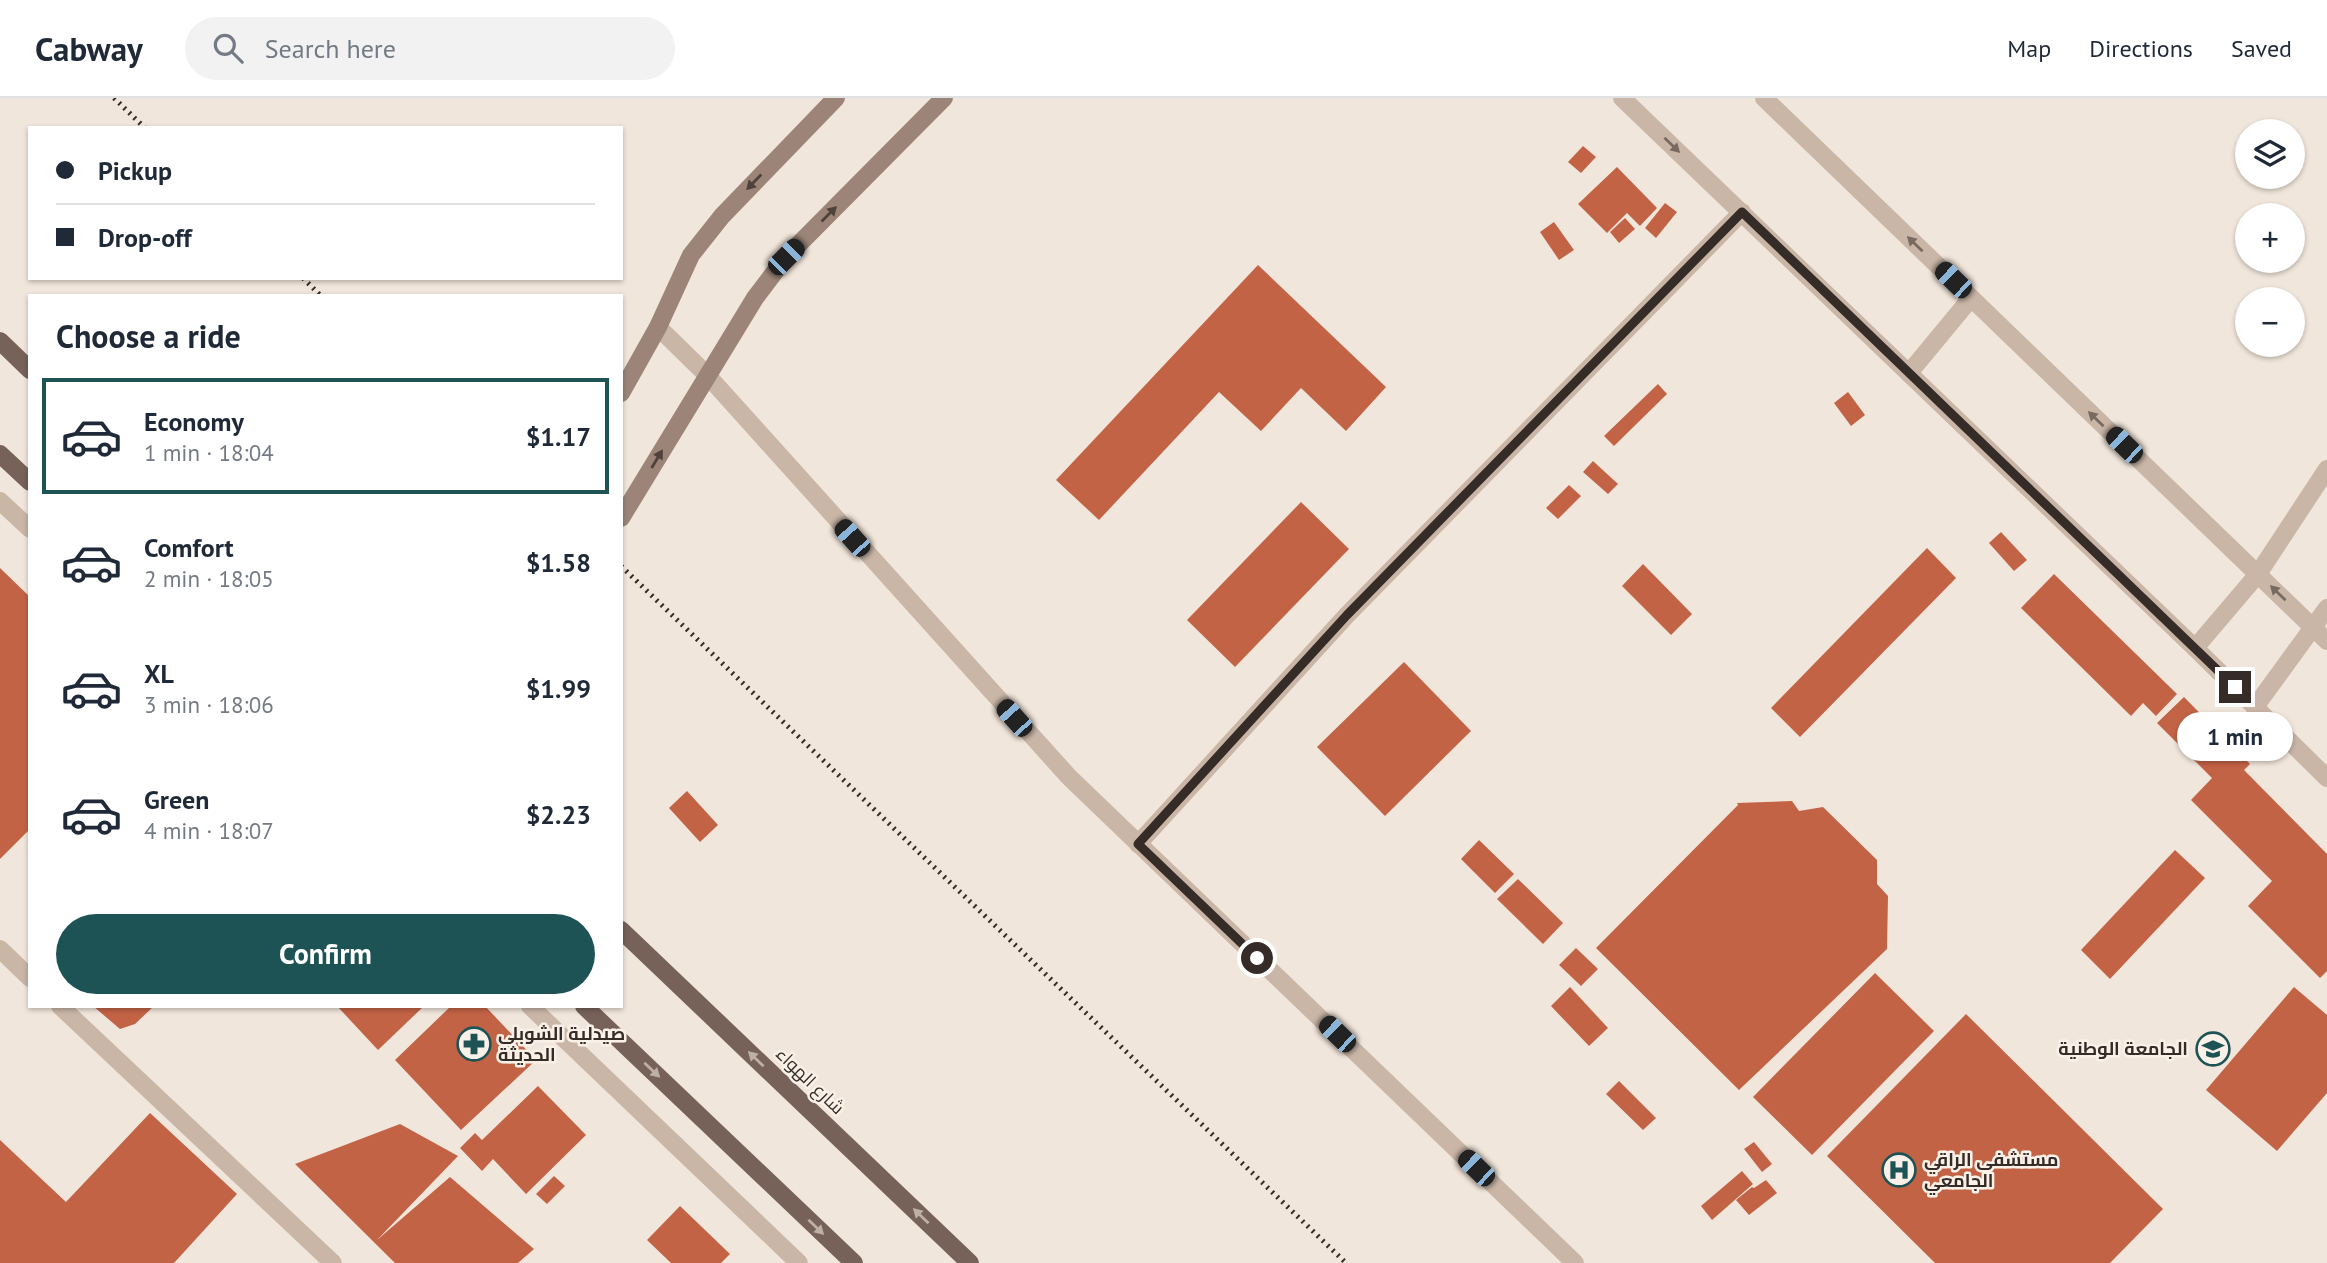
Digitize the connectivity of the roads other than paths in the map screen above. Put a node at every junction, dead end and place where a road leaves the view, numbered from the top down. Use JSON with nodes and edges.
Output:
{"nodes":[{"id":1,"x":836,"y":98,"type":"edge"},
{"id":2,"x":944,"y":98,"type":"edge"},
{"id":3,"x":1622,"y":98,"type":"edge"},
{"id":4,"x":1764,"y":98,"type":"edge"},
{"id":5,"x":1742,"y":212,"type":"junction"},
{"id":6,"x":1971,"y":298,"type":"junction"},
{"id":7,"x":658,"y":327,"type":"junction"},
{"id":8,"x":0,"y":341,"type":"edge"},
{"id":9,"x":28,"y":368,"type":"edge"},
{"id":10,"x":1909,"y":373,"type":"junction"},
{"id":11,"x":708,"y":376,"type":"junction"},
{"id":12,"x":623,"y":389,"type":"edge"},
{"id":13,"x":0,"y":454,"type":"edge"},
{"id":14,"x":2327,"y":469,"type":"edge"},
{"id":15,"x":28,"y":480,"type":"edge"},
{"id":16,"x":0,"y":501,"type":"edge"},
{"id":17,"x":623,"y":515,"type":"edge"},
{"id":18,"x":28,"y":527,"type":"edge"},
{"id":19,"x":2258,"y":574,"type":"junction"},
{"id":20,"x":2327,"y":608,"type":"edge"},
{"id":21,"x":2314,"y":628,"type":"junction"},
{"id":22,"x":2327,"y":641,"type":"edge"},
{"id":23,"x":2195,"y":648,"type":"junction"},
{"id":24,"x":2255,"y":707,"type":"junction"},
{"id":25,"x":2327,"y":778,"type":"edge"},
{"id":26,"x":1138,"y":844,"type":"junction"},
{"id":27,"x":623,"y":932,"type":"edge"},
{"id":28,"x":0,"y":949,"type":"edge"},
{"id":29,"x":28,"y":976,"type":"edge"},
{"id":30,"x":62,"y":1008,"type":"edge"},
{"id":31,"x":532,"y":1008,"type":"edge"},
{"id":32,"x":586,"y":1008,"type":"edge"},
{"id":33,"x":332,"y":1263,"type":"edge"},
{"id":34,"x":799,"y":1263,"type":"edge"},
{"id":35,"x":854,"y":1263,"type":"edge"},
{"id":36,"x":970,"y":1263,"type":"edge"},
{"id":37,"x":1576,"y":1263,"type":"edge"}],
"edges":[{"from":1,"to":7,"type":"street","one_way":true},
{"from":11,"to":2,"type":"street","one_way":true},
{"from":3,"to":5,"type":"street","one_way":true},
{"from":6,"to":4,"type":"street","one_way":true},
{"from":5,"to":10,"type":"street"},
{"from":5,"to":26,"type":"street"},
{"from":6,"to":10,"type":"street"},
{"from":19,"to":6,"type":"street","one_way":true},
{"from":7,"to":11,"type":"street"},
{"from":7,"to":12,"type":"street"},
{"from":8,"to":9,"type":"main road"},
{"from":10,"to":23,"type":"street"},
{"from":17,"to":11,"type":"street","one_way":true},
{"from":11,"to":26,"type":"street"},
{"from":13,"to":15,"type":"main road"},
{"from":14,"to":19,"type":"street"},
{"from":16,"to":18,"type":"street"},
{"from":21,"to":19,"type":"street","one_way":true},
{"from":19,"to":23,"type":"street"},
{"from":20,"to":21,"type":"street"},
{"from":21,"to":22,"type":"street"},
{"from":21,"to":24,"type":"street"},
{"from":23,"to":24,"type":"street"},
{"from":24,"to":25,"type":"street"},
{"from":26,"to":37,"type":"street"},
{"from":36,"to":27,"type":"main road","name":"شارع الهواء","one_way":true},
{"from":28,"to":29,"type":"street"},
{"from":30,"to":33,"type":"street"},
{"from":31,"to":34,"type":"street"},
{"from":32,"to":35,"type":"main road","one_way":true}]}
